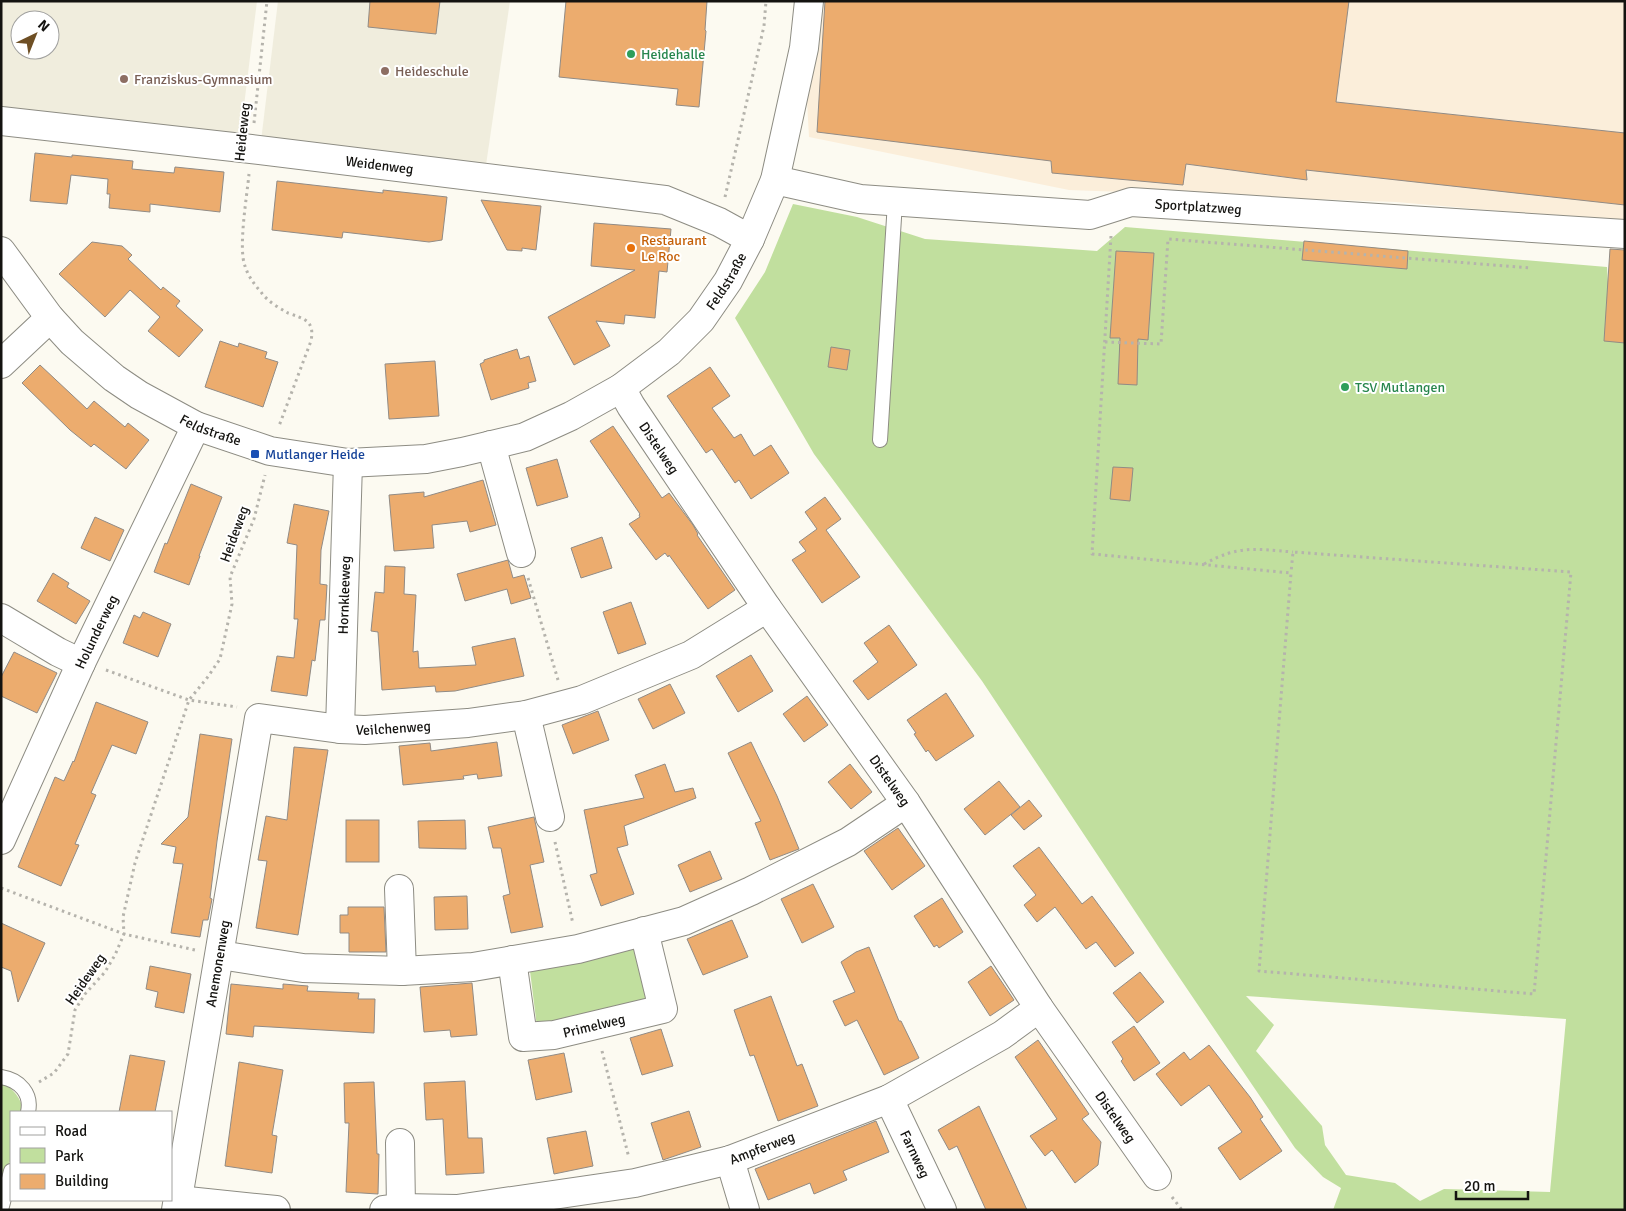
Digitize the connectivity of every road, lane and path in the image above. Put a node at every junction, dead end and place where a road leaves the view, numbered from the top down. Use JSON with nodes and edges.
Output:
{"nodes":[{"id":1,"x":267,"y":1,"type":"edge"},
{"id":2,"x":766,"y":1,"type":"edge"},
{"id":3,"x":809,"y":1,"type":"edge"},
{"id":4,"x":1,"y":121,"type":"edge"},
{"id":5,"x":251,"y":149,"type":"junction"},
{"id":6,"x":775,"y":180,"type":"junction"},
{"id":7,"x":896,"y":202,"type":"junction"},
{"id":8,"x":1112,"y":208,"type":"junction"},
{"id":9,"x":719,"y":222,"type":"junction"},
{"id":10,"x":1625,"y":234,"type":"edge"},
{"id":11,"x":750,"y":239,"type":"junction"},
{"id":12,"x":1,"y":251,"type":"edge"},
{"id":13,"x":1531,"y":268,"type":"dead end"},
{"id":14,"x":50,"y":318,"type":"junction"},
{"id":15,"x":1105,"y":342,"type":"junction"},
{"id":16,"x":1,"y":364,"type":"edge"},
{"id":17,"x":621,"y":388,"type":"junction"},
{"id":18,"x":196,"y":426,"type":"junction"},
{"id":19,"x":880,"y":440,"type":"dead end"},
{"id":20,"x":491,"y":445,"type":"junction"},
{"id":21,"x":270,"y":451,"type":"junction"},
{"id":22,"x":348,"y":463,"type":"junction"},
{"id":23,"x":1293,"y":552,"type":"junction"},
{"id":24,"x":521,"y":553,"type":"joint"},
{"id":25,"x":1203,"y":564,"type":"junction"},
{"id":26,"x":1291,"y":573,"type":"junction"},
{"id":27,"x":767,"y":608,"type":"junction"},
{"id":28,"x":1,"y":618,"type":"edge"},
{"id":29,"x":81,"y":663,"type":"junction"},
{"id":30,"x":189,"y":700,"type":"junction"},
{"id":31,"x":565,"y":704,"type":"junction"},
{"id":32,"x":526,"y":715,"type":"junction"},
{"id":33,"x":259,"y":718,"type":"junction"},
{"id":34,"x":340,"y":729,"type":"junction"},
{"id":35,"x":906,"y":803,"type":"junction"},
{"id":36,"x":550,"y":817,"type":"joint"},
{"id":37,"x":1,"y":840,"type":"edge"},
{"id":38,"x":1,"y":888,"type":"edge"},
{"id":39,"x":399,"y":889,"type":"dead end"},
{"id":40,"x":644,"y":931,"type":"junction"},
{"id":41,"x":124,"y":934,"type":"junction"},
{"id":42,"x":578,"y":949,"type":"junction"},
{"id":43,"x":220,"y":955,"type":"junction"},
{"id":44,"x":512,"y":960,"type":"junction"},
{"id":45,"x":402,"y":971,"type":"junction"},
{"id":46,"x":1039,"y":1008,"type":"junction"},
{"id":47,"x":595,"y":1026,"type":"junction"},
{"id":48,"x":1,"y":1077,"type":"edge"},
{"id":49,"x":25,"y":1090,"type":"junction"},
{"id":50,"x":889,"y":1099,"type":"junction"},
{"id":51,"x":28,"y":1111,"type":"edge"},
{"id":52,"x":400,"y":1143,"type":"dead end"},
{"id":53,"x":730,"y":1160,"type":"junction"},
{"id":54,"x":10,"y":1175,"type":"edge"},
{"id":55,"x":1157,"y":1176,"type":"dead end"},
{"id":56,"x":636,"y":1183,"type":"junction"},
{"id":57,"x":177,"y":1205,"type":"edge"},
{"id":58,"x":393,"y":1209,"type":"edge"},
{"id":59,"x":457,"y":1209,"type":"edge"},
{"id":60,"x":2,"y":1210,"type":"edge"},
{"id":61,"x":276,"y":1210,"type":"edge"},
{"id":62,"x":745,"y":1210,"type":"edge"},
{"id":63,"x":942,"y":1210,"type":"edge"}],
"edges":[{"from":1,"to":5,"type":"path","name":"Heideweg"},
{"from":2,"to":9,"type":"path"},
{"from":3,"to":6,"type":"street","name":"Feldstraße"},
{"from":4,"to":5,"type":"street","name":"Weidenweg"},
{"from":5,"to":9,"type":"street","name":"Weidenweg"},
{"from":5,"to":21,"type":"path","name":"Heideweg"},
{"from":6,"to":7,"type":"street","name":"Sportplatzweg"},
{"from":6,"to":11,"type":"street","name":"Feldstraße"},
{"from":7,"to":8,"type":"street","name":"Sportplatzweg"},
{"from":7,"to":19,"type":"lane"},
{"from":8,"to":10,"type":"street","name":"Sportplatzweg"},
{"from":8,"to":15,"type":"path"},
{"from":9,"to":11,"type":"street","name":"Weidenweg"},
{"from":11,"to":17,"type":"street","name":"Feldstraße"},
{"from":12,"to":14,"type":"street","name":"Feldstraße"},
{"from":13,"to":15,"type":"path"},
{"from":14,"to":16,"type":"street"},
{"from":14,"to":18,"type":"street","name":"Feldstraße"},
{"from":15,"to":25,"type":"path"},
{"from":17,"to":20,"type":"street","name":"Feldstraße"},
{"from":17,"to":27,"type":"street","name":"Distelweg"},
{"from":18,"to":21,"type":"street","name":"Feldstraße"},
{"from":18,"to":29,"type":"street","name":"Holunderweg"},
{"from":20,"to":22,"type":"street","name":"Feldstraße"},
{"from":20,"to":24,"type":"street"},
{"from":21,"to":22,"type":"street","name":"Feldstraße"},
{"from":21,"to":30,"type":"path","name":"Heideweg"},
{"from":22,"to":34,"type":"street","name":"Hornkleeweg"},
{"from":23,"to":25,"type":"path"},
{"from":23,"to":26,"type":"path"},
{"from":23,"to":26,"type":"path"},
{"from":24,"to":31,"type":"path"},
{"from":25,"to":26,"type":"path"},
{"from":27,"to":31,"type":"street","name":"Veilchenweg"},
{"from":27,"to":35,"type":"street","name":"Distelweg"},
{"from":28,"to":29,"type":"street"},
{"from":29,"to":30,"type":"path"},
{"from":29,"to":37,"type":"street","name":"Holunderweg"},
{"from":30,"to":33,"type":"path"},
{"from":30,"to":41,"type":"path","name":"Heideweg"},
{"from":31,"to":32,"type":"street","name":"Veilchenweg"},
{"from":32,"to":34,"type":"street","name":"Veilchenweg"},
{"from":32,"to":36,"type":"street"},
{"from":33,"to":34,"type":"street","name":"Veilchenweg"},
{"from":33,"to":43,"type":"street","name":"Anemonenweg"},
{"from":35,"to":40,"type":"street"},
{"from":35,"to":46,"type":"street","name":"Distelweg"},
{"from":36,"to":42,"type":"path"},
{"from":38,"to":41,"type":"path"},
{"from":39,"to":45,"type":"street"},
{"from":40,"to":42,"type":"street"},
{"from":40,"to":47,"type":"street","name":"Primelweg"},
{"from":41,"to":43,"type":"path"},
{"from":41,"to":49,"type":"path","name":"Heideweg"},
{"from":42,"to":44,"type":"street"},
{"from":43,"to":45,"type":"street"},
{"from":43,"to":57,"type":"street","name":"Anemonenweg"},
{"from":44,"to":45,"type":"street"},
{"from":44,"to":47,"type":"street","name":"Primelweg"},
{"from":46,"to":50,"type":"street","name":"Ampferweg"},
{"from":46,"to":55,"type":"street","name":"Distelweg"},
{"from":47,"to":56,"type":"path"},
{"from":48,"to":49,"type":"lane"},
{"from":49,"to":51,"type":"lane"},
{"from":50,"to":53,"type":"street","name":"Ampferweg"},
{"from":50,"to":63,"type":"street","name":"Farnweg"},
{"from":52,"to":58,"type":"street","name":"Ampferweg"},
{"from":53,"to":56,"type":"street","name":"Ampferweg"},
{"from":53,"to":62,"type":"street"},
{"from":54,"to":60,"type":"lane"},
{"from":56,"to":59,"type":"street","name":"Ampferweg"},
{"from":57,"to":61,"type":"street"},
{"from":58,"to":59,"type":"street","name":"Ampferweg"}]}
